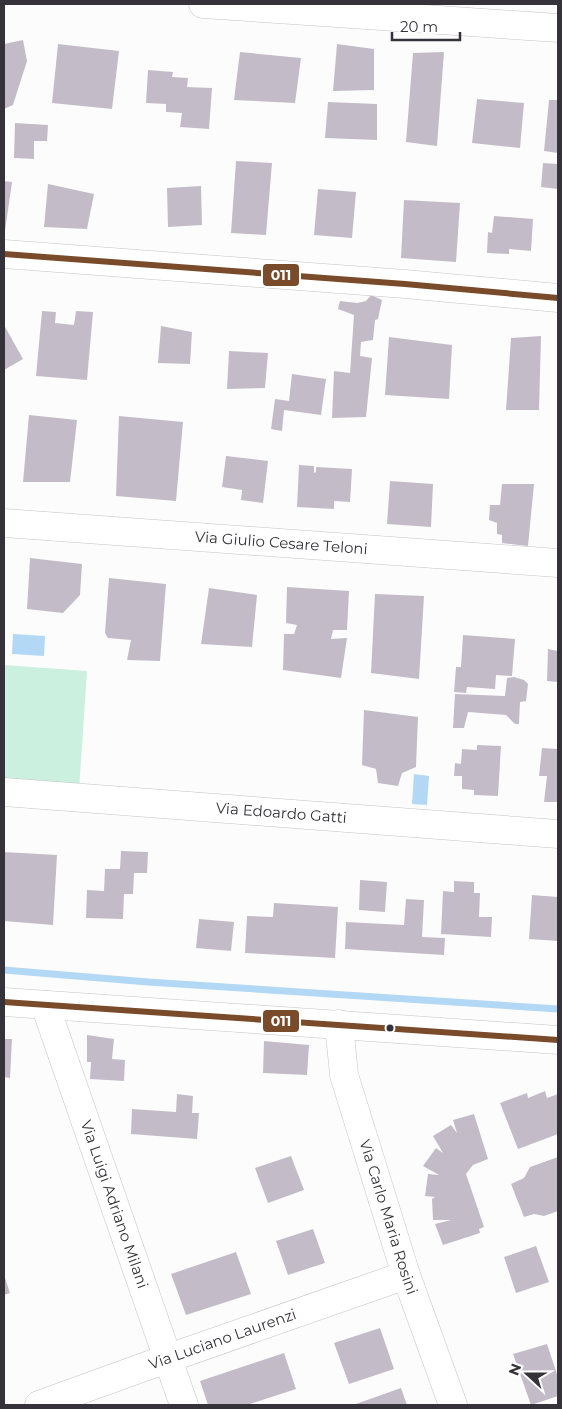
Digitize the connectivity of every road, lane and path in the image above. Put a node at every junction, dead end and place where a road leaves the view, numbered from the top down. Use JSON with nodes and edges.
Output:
{"nodes":[{"id":1,"x":203,"y":4,"type":"edge"},
{"id":2,"x":558,"y":28,"type":"edge"},
{"id":3,"x":4,"y":254,"type":"edge"},
{"id":4,"x":558,"y":298,"type":"edge"},
{"id":5,"x":4,"y":523,"type":"edge"},
{"id":6,"x":558,"y":563,"type":"edge"},
{"id":7,"x":4,"y":792,"type":"edge"},
{"id":8,"x":558,"y":834,"type":"edge"},
{"id":9,"x":4,"y":1002,"type":"edge"},
{"id":10,"x":45,"y":1005,"type":"junction"},
{"id":11,"x":339,"y":1024,"type":"junction"},
{"id":12,"x":558,"y":1040,"type":"edge"},
{"id":13,"x":406,"y":1275,"type":"junction"},
{"id":14,"x":169,"y":1358,"type":"junction"},
{"id":15,"x":39,"y":1405,"type":"edge"},
{"id":16,"x":184,"y":1405,"type":"edge"},
{"id":17,"x":453,"y":1405,"type":"edge"}],
"edges":[{"from":1,"to":2,"type":"street"},
{"from":3,"to":4,"type":"street"},
{"from":5,"to":6,"type":"street","name":"Via Giulio Cesare Teloni"},
{"from":7,"to":8,"type":"street","name":"Via Edoardo Gatti"},
{"from":9,"to":10,"type":"street"},
{"from":10,"to":11,"type":"street"},
{"from":10,"to":14,"type":"street","name":"Via Luigi Adriano Milani"},
{"from":11,"to":12,"type":"street"},
{"from":11,"to":13,"type":"street","name":"Via Carlo Maria Rosini"},
{"from":13,"to":14,"type":"street","name":"Via Luciano Laurenzi"},
{"from":13,"to":17,"type":"street","name":"Via Carlo Maria Rosini"},
{"from":14,"to":15,"type":"street","name":"Via Luciano Laurenzi"},
{"from":14,"to":16,"type":"street","name":"Via Luigi Adriano Milani"}]}
